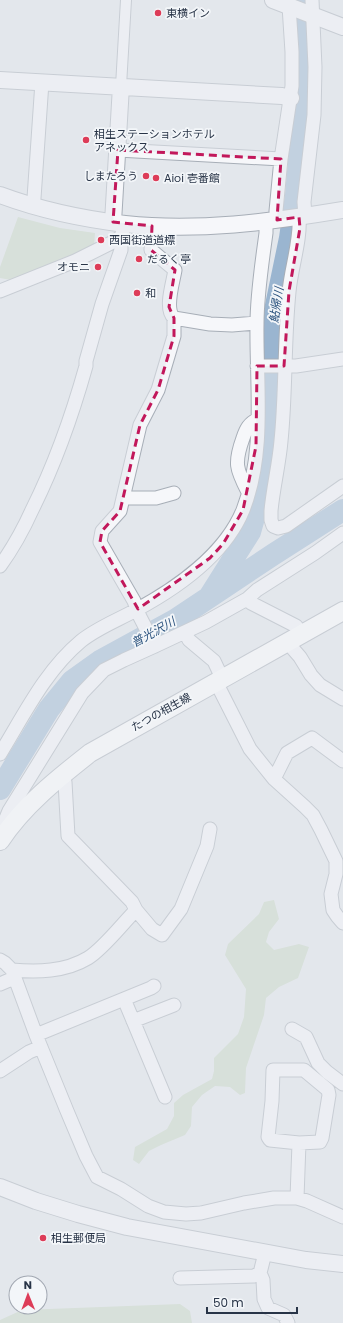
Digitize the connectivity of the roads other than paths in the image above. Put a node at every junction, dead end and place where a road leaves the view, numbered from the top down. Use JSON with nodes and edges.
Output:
{"nodes":[{"id":1,"x":126,"y":0,"type":"edge"},
{"id":2,"x":273,"y":0,"type":"edge"},
{"id":3,"x":289,"y":4,"type":"edge"},
{"id":4,"x":311,"y":10,"type":"edge"},
{"id":5,"x":343,"y":27,"type":"edge"},
{"id":6,"x":0,"y":80,"type":"edge"},
{"id":7,"x":42,"y":82,"type":"junction"},
{"id":8,"x":121,"y":86,"type":"junction"},
{"id":9,"x":291,"y":98,"type":"junction"},
{"id":10,"x":118,"y":150,"type":"junction"},
{"id":11,"x":281,"y":158,"type":"junction"},
{"id":12,"x":0,"y":196,"type":"edge"},
{"id":13,"x":32,"y":205,"type":"junction"},
{"id":14,"x":343,"y":210,"type":"edge"},
{"id":15,"x":288,"y":218,"type":"junction"},
{"id":16,"x":152,"y":226,"type":"junction"},
{"id":17,"x":119,"y":228,"type":"junction"},
{"id":18,"x":3,"y":288,"type":"edge"},
{"id":19,"x":174,"y":318,"type":"junction"},
{"id":20,"x":257,"y":323,"type":"junction"},
{"id":21,"x":343,"y":359,"type":"edge"},
{"id":22,"x":260,"y":366,"type":"junction"},
{"id":23,"x":282,"y":366,"type":"junction"},
{"id":24,"x":343,"y":486,"type":"edge"},
{"id":25,"x":174,"y":493,"type":"dead end"},
{"id":26,"x":123,"y":498,"type":"junction"},
{"id":27,"x":343,"y":533,"type":"edge"},
{"id":28,"x":0,"y":566,"type":"edge"},
{"id":29,"x":246,"y":598,"type":"junction"},
{"id":30,"x":343,"y":611,"type":"edge"},
{"id":31,"x":139,"y":613,"type":"junction"},
{"id":32,"x":185,"y":632,"type":"junction"},
{"id":33,"x":295,"y":638,"type":"junction"},
{"id":34,"x":154,"y":644,"type":"junction"},
{"id":35,"x":219,"y":680,"type":"junction"},
{"id":36,"x":343,"y":699,"type":"edge"},
{"id":37,"x":0,"y":754,"type":"edge"},
{"id":38,"x":343,"y":761,"type":"edge"},
{"id":39,"x":59,"y":777,"type":"junction"},
{"id":40,"x":274,"y":779,"type":"junction"},
{"id":41,"x":210,"y":830,"type":"dead end"},
{"id":42,"x":3,"y":837,"type":"edge"},
{"id":43,"x":136,"y":910,"type":"junction"},
{"id":44,"x":343,"y":923,"type":"edge"},
{"id":45,"x":0,"y":960,"type":"edge"},
{"id":46,"x":13,"y":974,"type":"junction"},
{"id":47,"x":0,"y":984,"type":"edge"},
{"id":48,"x":154,"y":986,"type":"dead end"},
{"id":49,"x":124,"y":999,"type":"junction"},
{"id":50,"x":174,"y":1005,"type":"dead end"},
{"id":51,"x":133,"y":1022,"type":"junction"},
{"id":52,"x":292,"y":1029,"type":"dead end"},
{"id":53,"x":36,"y":1035,"type":"junction"},
{"id":54,"x":41,"y":1047,"type":"junction"},
{"id":55,"x":0,"y":1071,"type":"edge"},
{"id":56,"x":343,"y":1084,"type":"edge"},
{"id":57,"x":165,"y":1097,"type":"dead end"},
{"id":58,"x":300,"y":1143,"type":"junction"},
{"id":59,"x":0,"y":1187,"type":"edge"},
{"id":60,"x":297,"y":1198,"type":"junction"},
{"id":61,"x":343,"y":1217,"type":"edge"},
{"id":62,"x":265,"y":1253,"type":"junction"},
{"id":63,"x":343,"y":1264,"type":"edge"},
{"id":64,"x":260,"y":1273,"type":"junction"},
{"id":65,"x":180,"y":1278,"type":"dead end"},
{"id":66,"x":288,"y":1323,"type":"edge"}],
"edges":[{"from":1,"to":8,"type":"street"},
{"from":2,"to":3,"type":"street"},
{"from":3,"to":4,"type":"street"},
{"from":3,"to":9,"type":"street"},
{"from":4,"to":5,"type":"street"},
{"from":4,"to":15,"type":"street"},
{"from":6,"to":7,"type":"street"},
{"from":7,"to":8,"type":"street"},
{"from":7,"to":13,"type":"street"},
{"from":8,"to":9,"type":"street"},
{"from":8,"to":10,"type":"street"},
{"from":9,"to":11,"type":"street"},
{"from":10,"to":11,"type":"street"},
{"from":10,"to":17,"type":"street"},
{"from":11,"to":15,"type":"street"},
{"from":12,"to":13,"type":"street"},
{"from":13,"to":17,"type":"street"},
{"from":14,"to":15,"type":"street"},
{"from":15,"to":16,"type":"street"},
{"from":15,"to":20,"type":"street"},
{"from":15,"to":23,"type":"street"},
{"from":16,"to":17,"type":"street"},
{"from":16,"to":19,"type":"street"},
{"from":17,"to":18,"type":"street"},
{"from":17,"to":28,"type":"street"},
{"from":19,"to":20,"type":"street"},
{"from":19,"to":26,"type":"street"},
{"from":20,"to":22,"type":"street"},
{"from":21,"to":23,"type":"street"},
{"from":22,"to":23,"type":"street"},
{"from":22,"to":31,"type":"street"},
{"from":23,"to":24,"type":"street"},
{"from":25,"to":26,"type":"street"},
{"from":26,"to":31,"type":"street"},
{"from":27,"to":29,"type":"street"},
{"from":29,"to":32,"type":"street"},
{"from":29,"to":33,"type":"street"},
{"from":30,"to":33,"type":"main road","name":"たつの相生線"},
{"from":31,"to":34,"type":"street"},
{"from":31,"to":37,"type":"street"},
{"from":32,"to":34,"type":"street"},
{"from":32,"to":35,"type":"street"},
{"from":33,"to":35,"type":"main road","name":"たつの相生線"},
{"from":33,"to":36,"type":"street"},
{"from":34,"to":42,"type":"street"},
{"from":35,"to":39,"type":"main road","name":"たつの相生線"},
{"from":35,"to":40,"type":"street"},
{"from":38,"to":40,"type":"street"},
{"from":39,"to":42,"type":"main road","name":"たつの相生線"},
{"from":39,"to":43,"type":"street"},
{"from":40,"to":44,"type":"street"},
{"from":41,"to":43,"type":"street"},
{"from":43,"to":46,"type":"street"},
{"from":45,"to":46,"type":"street"},
{"from":46,"to":47,"type":"street"},
{"from":46,"to":53,"type":"street"},
{"from":48,"to":49,"type":"street"},
{"from":49,"to":51,"type":"street"},
{"from":49,"to":53,"type":"street"},
{"from":50,"to":51,"type":"street"},
{"from":51,"to":57,"type":"street"},
{"from":52,"to":56,"type":"street"},
{"from":53,"to":54,"type":"street"},
{"from":54,"to":55,"type":"street"},
{"from":54,"to":60,"type":"street"},
{"from":58,"to":58,"type":"street"},
{"from":58,"to":60,"type":"street"},
{"from":59,"to":62,"type":"street"},
{"from":60,"to":61,"type":"street"},
{"from":62,"to":63,"type":"street"},
{"from":62,"to":64,"type":"street"},
{"from":64,"to":65,"type":"street"},
{"from":64,"to":66,"type":"street"}]}
